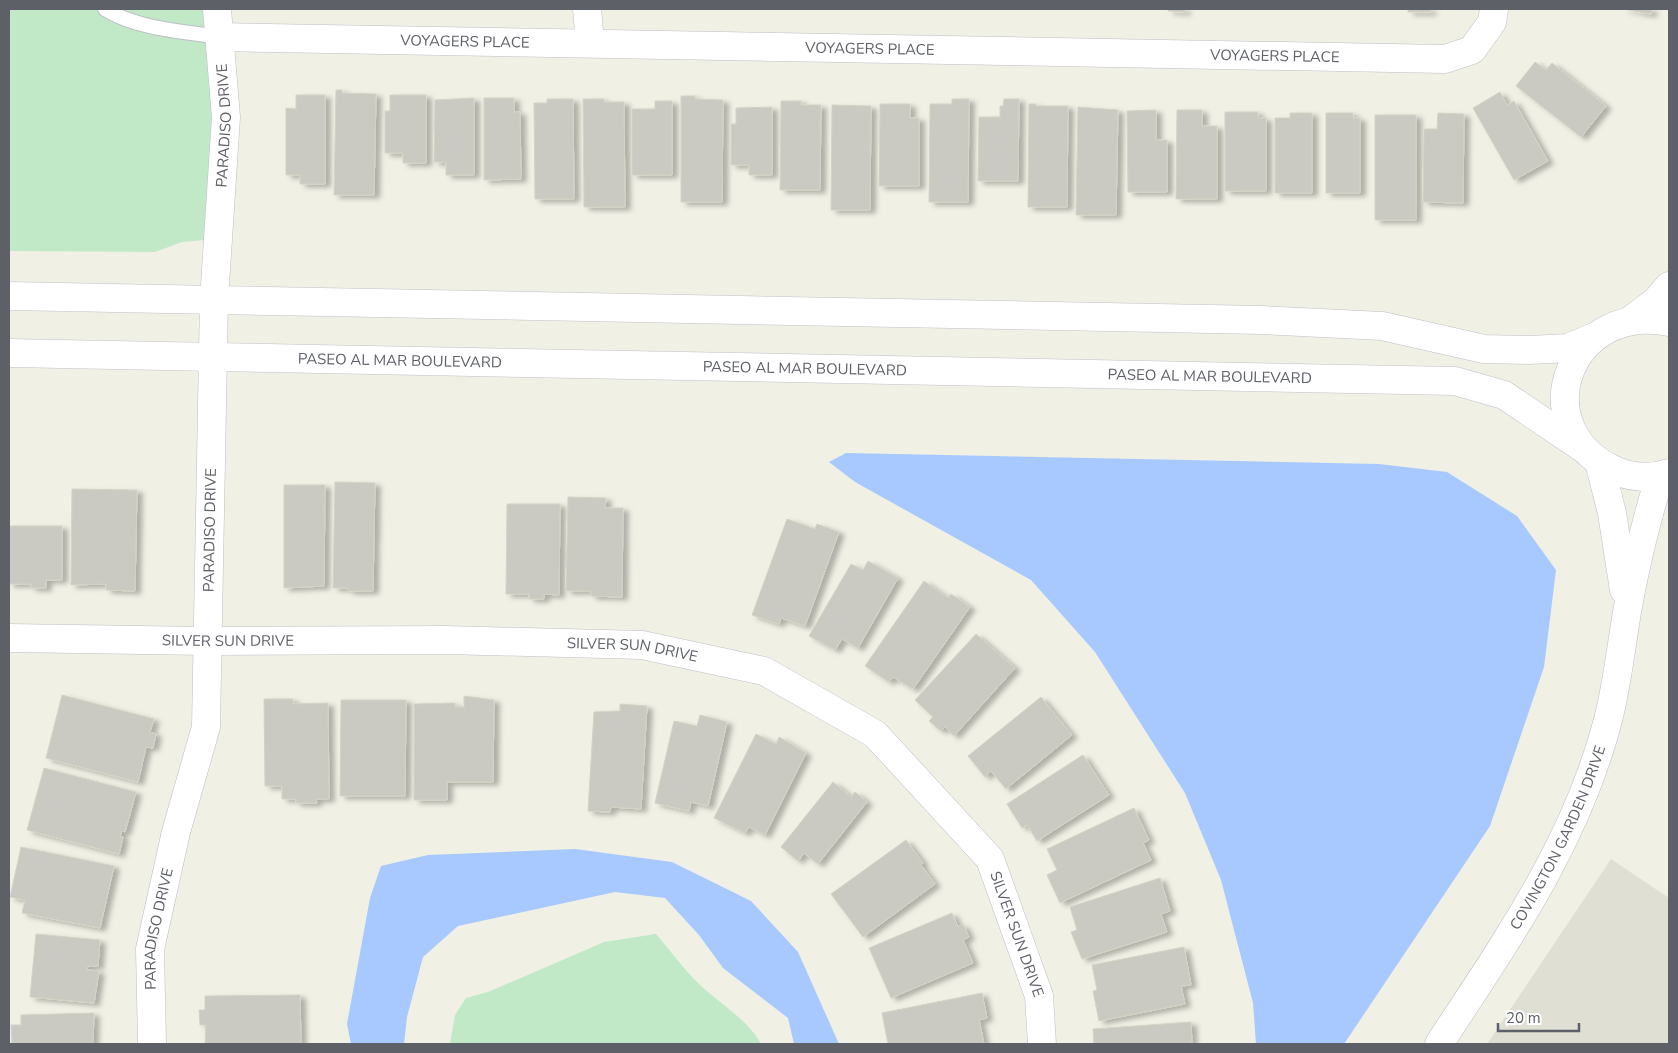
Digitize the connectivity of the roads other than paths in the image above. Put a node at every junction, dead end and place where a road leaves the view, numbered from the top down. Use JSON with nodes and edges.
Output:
{"nodes":[{"id":1,"x":104,"y":9,"type":"edge"},
{"id":2,"x":217,"y":9,"type":"edge"},
{"id":3,"x":587,"y":9,"type":"edge"},
{"id":4,"x":1494,"y":9,"type":"edge"},
{"id":5,"x":219,"y":36,"type":"junction"},
{"id":6,"x":590,"y":42,"type":"junction"},
{"id":7,"x":1669,"y":286,"type":"edge"},
{"id":8,"x":9,"y":296,"type":"edge"},
{"id":9,"x":214,"y":300,"type":"junction"},
{"id":10,"x":1631,"y":320,"type":"junction"},
{"id":11,"x":1669,"y":322,"type":"edge"},
{"id":12,"x":1594,"y":336,"type":"junction"},
{"id":13,"x":9,"y":353,"type":"edge"},
{"id":14,"x":213,"y":356,"type":"junction"},
{"id":15,"x":1591,"y":456,"type":"junction"},
{"id":16,"x":1664,"y":474,"type":"edge"},
{"id":17,"x":1627,"y":611,"type":"junction"},
{"id":18,"x":9,"y":638,"type":"edge"},
{"id":19,"x":206,"y":642,"type":"junction"},
{"id":20,"x":152,"y":1044,"type":"edge"},
{"id":21,"x":1042,"y":1044,"type":"edge"},
{"id":22,"x":1439,"y":1044,"type":"edge"}],
"edges":[{"from":1,"to":5,"type":"lane"},
{"from":2,"to":5,"type":"street","name":"PARADISO DRIVE"},
{"from":3,"to":6,"type":"street"},
{"from":4,"to":6,"type":"street","name":"VOYAGERS PLACE"},
{"from":5,"to":6,"type":"street","name":"VOYAGERS PLACE"},
{"from":5,"to":9,"type":"street","name":"PARADISO DRIVE"},
{"from":7,"to":10,"type":"street"},
{"from":8,"to":9,"type":"street"},
{"from":9,"to":12,"type":"street"},
{"from":9,"to":14,"type":"street","name":"PARADISO DRIVE"},
{"from":10,"to":11,"type":"street"},
{"from":10,"to":12,"type":"street"},
{"from":12,"to":15,"type":"street","name":"COVINGTON GARDEN DRIVE"},
{"from":13,"to":14,"type":"street","name":"PASEO AL MAR BOULEVARD"},
{"from":14,"to":15,"type":"street","name":"PASEO AL MAR BOULEVARD"},
{"from":14,"to":19,"type":"street","name":"PARADISO DRIVE"},
{"from":15,"to":16,"type":"street","name":"PASEO AL MAR BOULEVARD"},
{"from":15,"to":17,"type":"street","name":"COVINGTON GARDEN DRIVE"},
{"from":16,"to":17,"type":"street","name":"COVINGTON GARDEN DRIVE"},
{"from":17,"to":22,"type":"street","name":"COVINGTON GARDEN DRIVE"},
{"from":18,"to":19,"type":"street","name":"SILVER SUN DRIVE"},
{"from":19,"to":20,"type":"street","name":"PARADISO DRIVE"},
{"from":19,"to":21,"type":"street","name":"SILVER SUN DRIVE"}]}
